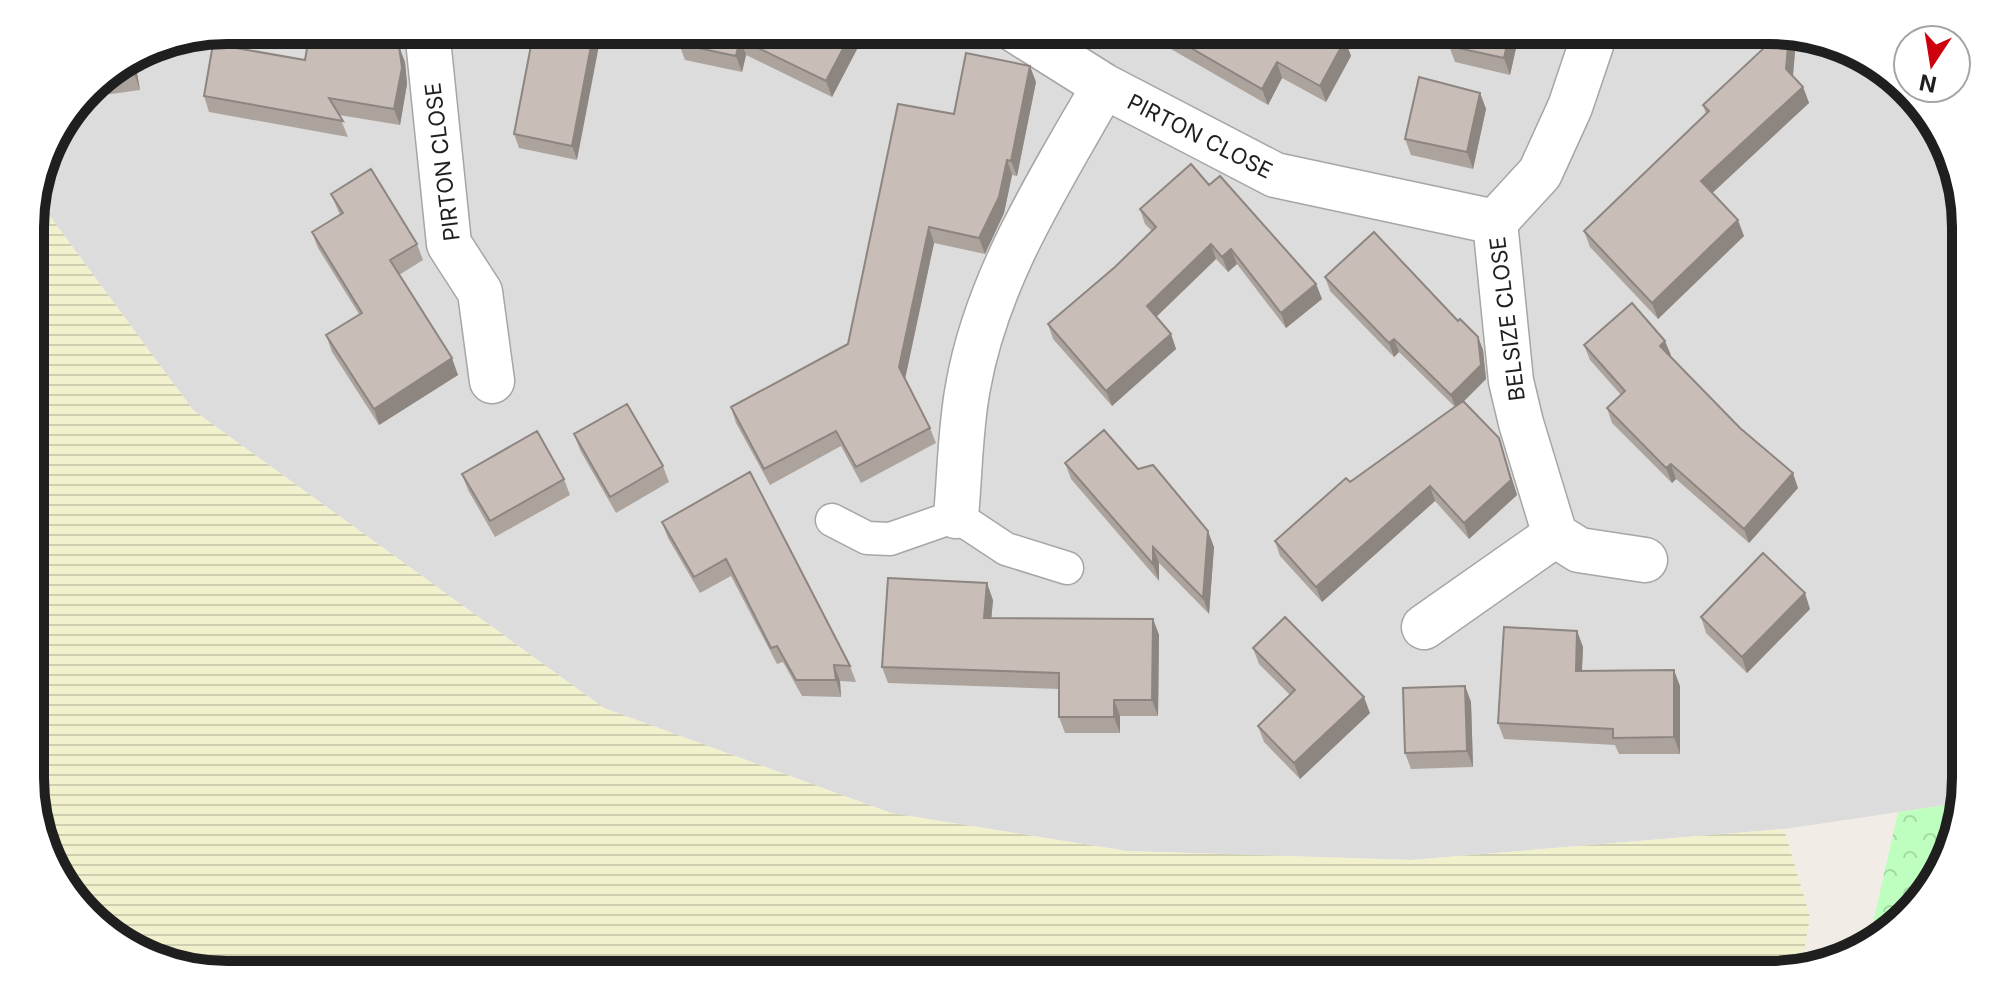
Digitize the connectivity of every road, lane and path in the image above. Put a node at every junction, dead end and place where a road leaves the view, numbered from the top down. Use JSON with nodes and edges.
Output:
{"nodes":[{"id":1,"x":428,"y":44,"type":"edge"},
{"id":2,"x":1037,"y":44,"type":"edge"},
{"id":3,"x":1591,"y":44,"type":"edge"},
{"id":4,"x":1104,"y":86,"type":"junction"},
{"id":5,"x":1495,"y":222,"type":"junction"},
{"id":6,"x":492,"y":381,"type":"dead end"},
{"id":7,"x":956,"y":516,"type":"junction"},
{"id":8,"x":832,"y":520,"type":"dead end"},
{"id":9,"x":1555,"y":535,"type":"junction"},
{"id":10,"x":1645,"y":560,"type":"dead end"},
{"id":11,"x":1067,"y":568,"type":"dead end"},
{"id":12,"x":1424,"y":627,"type":"dead end"}],
"edges":[{"from":1,"to":6,"type":"street","name":"PIRTON CLOSE"},
{"from":2,"to":4,"type":"street","name":"PIRTON CLOSE"},
{"from":3,"to":5,"type":"street","name":"BELSIZE CLOSE"},
{"from":4,"to":5,"type":"street","name":"PIRTON CLOSE"},
{"from":4,"to":7,"type":"street"},
{"from":5,"to":9,"type":"street","name":"BELSIZE CLOSE"},
{"from":7,"to":8,"type":"lane"},
{"from":7,"to":11,"type":"lane"},
{"from":9,"to":10,"type":"street"},
{"from":9,"to":12,"type":"street"}]}
